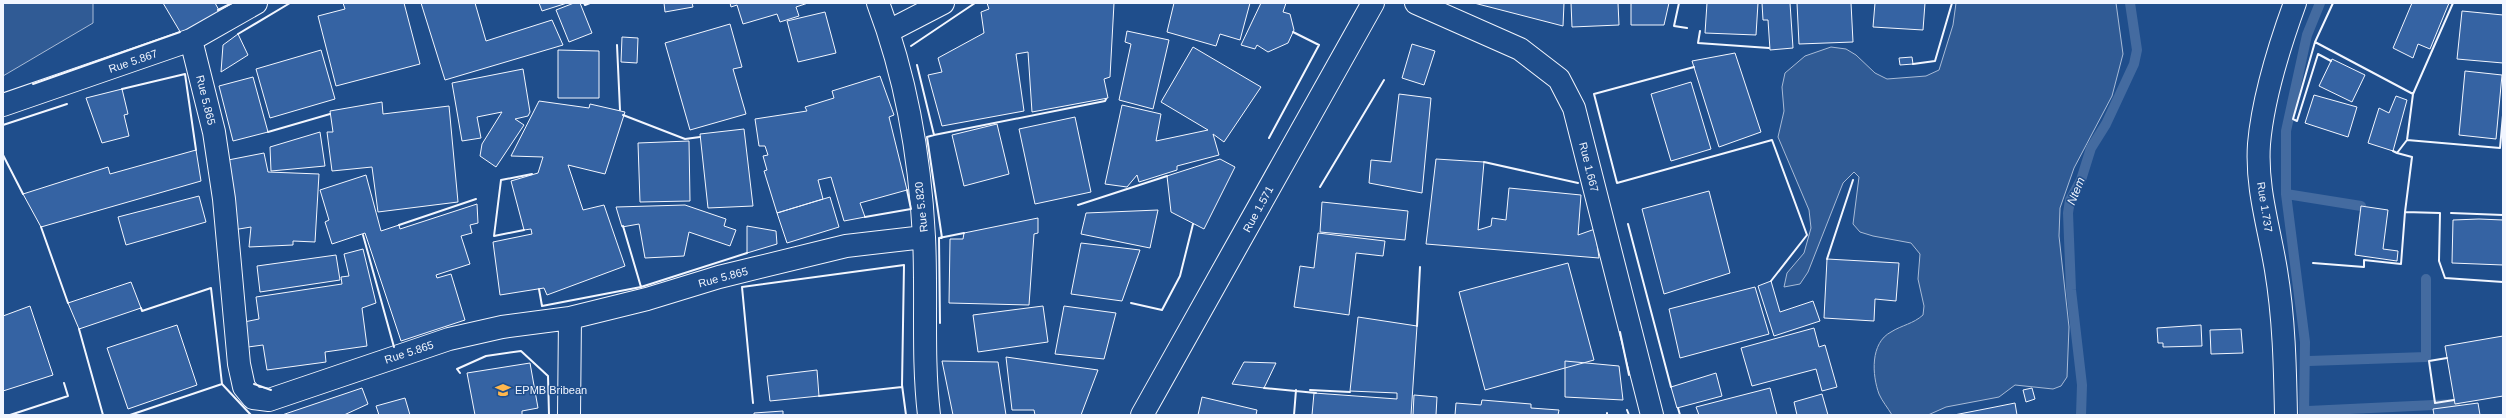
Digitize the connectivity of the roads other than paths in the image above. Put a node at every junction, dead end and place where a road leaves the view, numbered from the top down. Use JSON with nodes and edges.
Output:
{"nodes":[{"id":1,"x":256,"y":3,"type":"edge"},
{"id":2,"x":878,"y":3,"type":"edge"},
{"id":3,"x":943,"y":3,"type":"edge"},
{"id":4,"x":1373,"y":3,"type":"edge"},
{"id":5,"x":1416,"y":3,"type":"edge"},
{"id":6,"x":2295,"y":3,"type":"edge"},
{"id":7,"x":888,"y":31,"type":"junction"},
{"id":8,"x":191,"y":40,"type":"junction"},
{"id":9,"x":3,"y":105,"type":"edge"},
{"id":10,"x":924,"y":237,"type":"junction"},
{"id":11,"x":570,"y":318,"type":"junction"},
{"id":12,"x":569,"y":415,"type":"edge"},
{"id":13,"x":929,"y":415,"type":"edge"},
{"id":14,"x":1142,"y":415,"type":"edge"},
{"id":15,"x":1652,"y":415,"type":"edge"},
{"id":16,"x":2286,"y":415,"type":"edge"}],
"edges":[{"from":1,"to":8,"type":"street","name":"Rue 5.867"},
{"from":2,"to":7,"type":"street","name":"Rue 5.820"},
{"from":3,"to":7,"type":"street"},
{"from":4,"to":14,"type":"street","name":"Rue 1.571"},
{"from":5,"to":15,"type":"street","name":"Rue 1.667"},
{"from":6,"to":16,"type":"street","name":"Rue 1.737"},
{"from":7,"to":10,"type":"street","name":"Rue 5.820"},
{"from":8,"to":9,"type":"street","name":"Rue 5.867"},
{"from":8,"to":11,"type":"street","name":"Rue 5.865"},
{"from":10,"to":11,"type":"street","name":"Rue 5.865"},
{"from":10,"to":13,"type":"street","name":"Rue 5.820"},
{"from":11,"to":12,"type":"street"}]}
